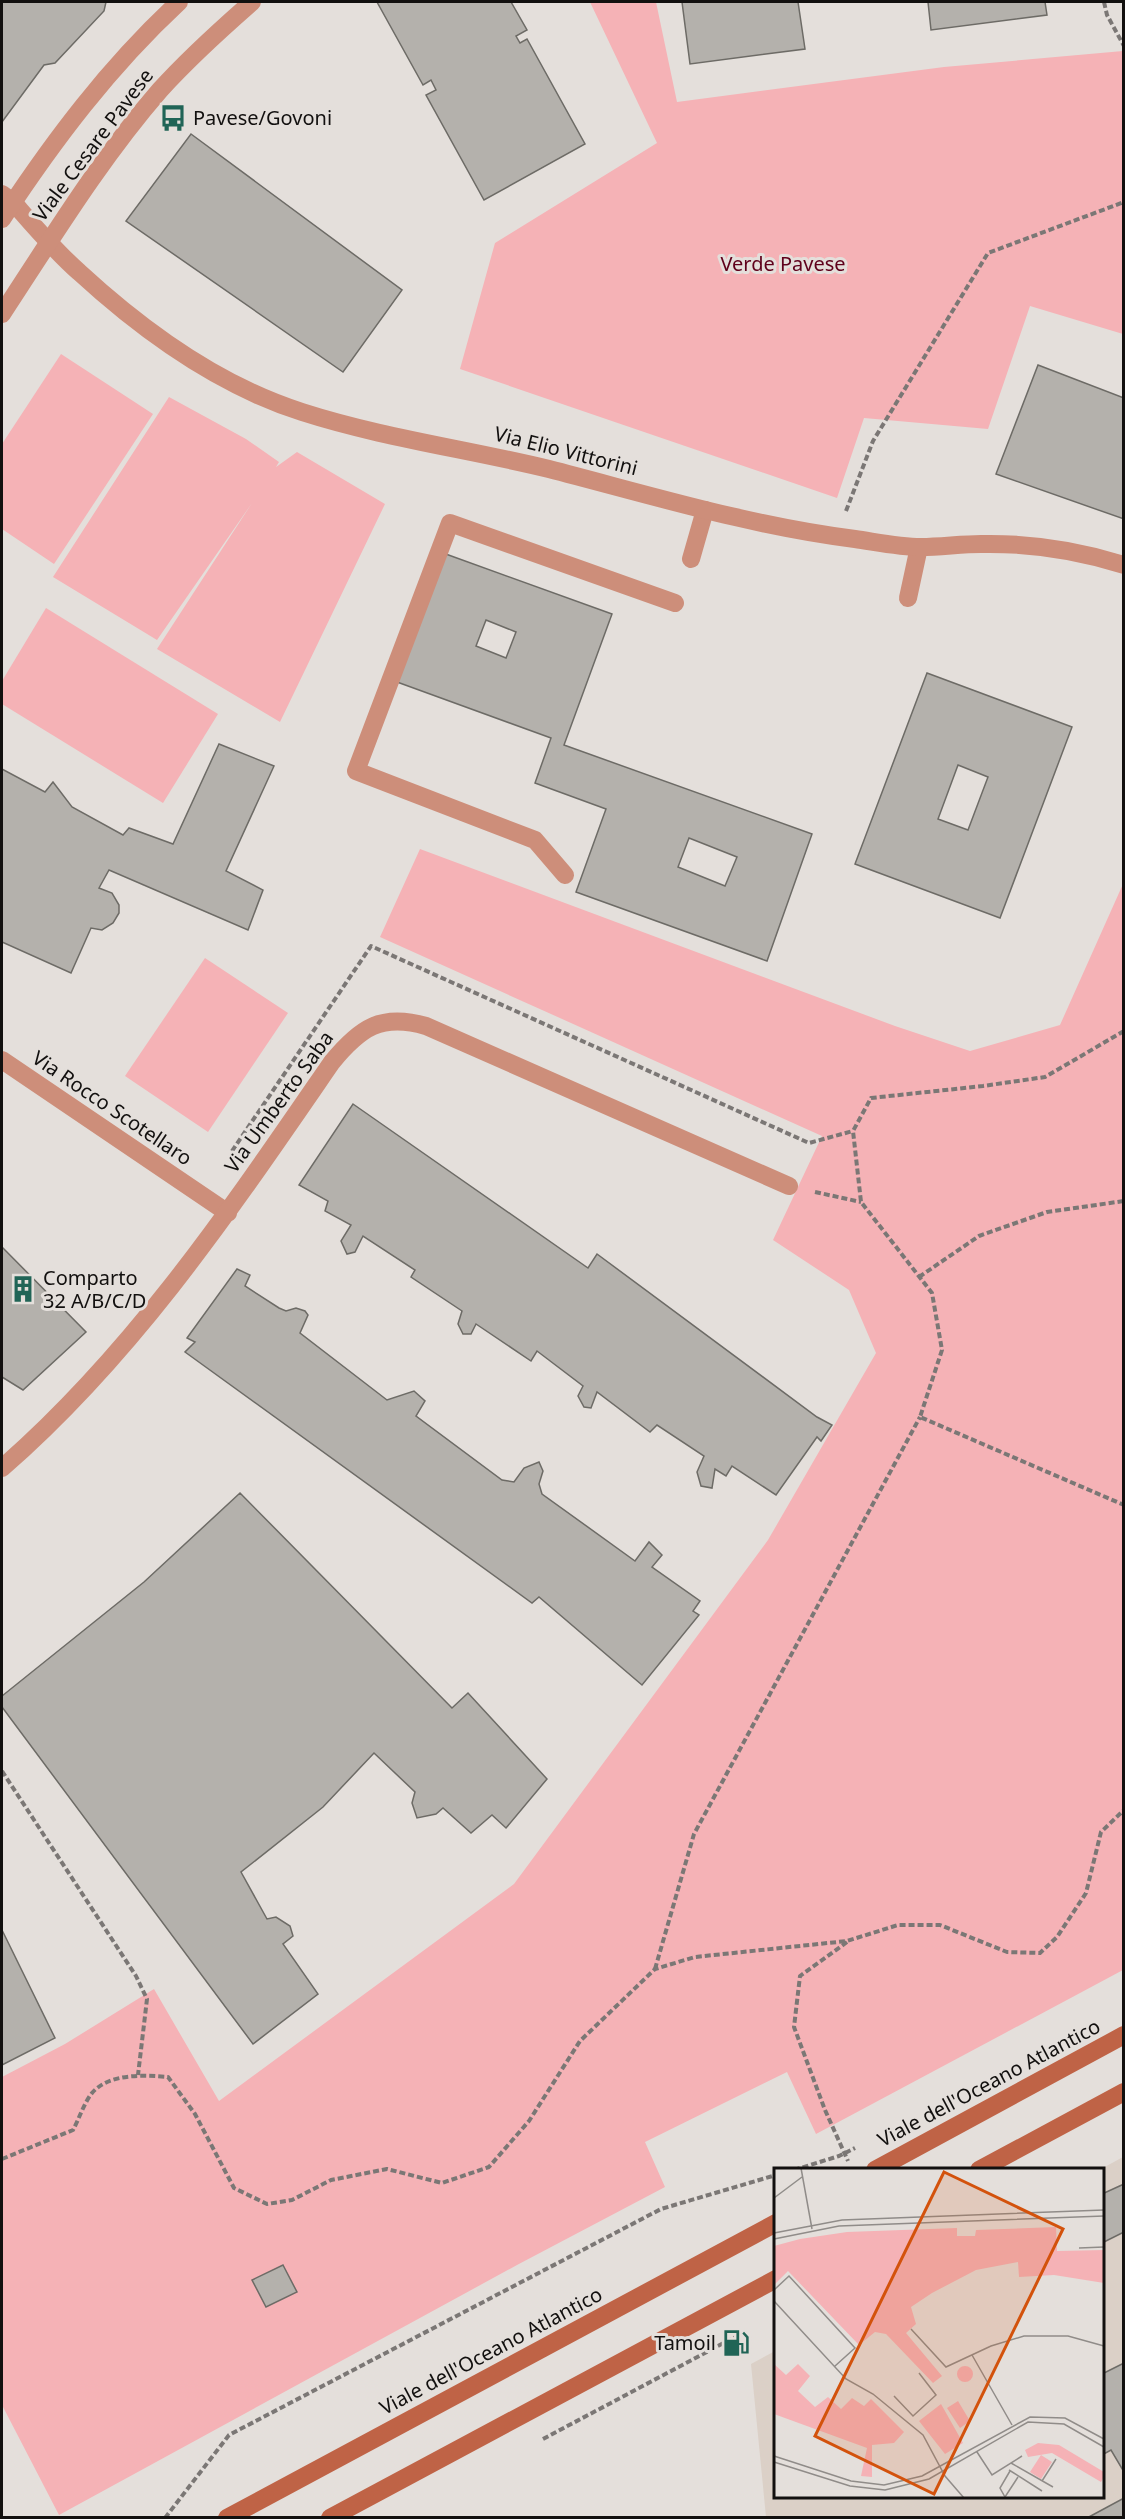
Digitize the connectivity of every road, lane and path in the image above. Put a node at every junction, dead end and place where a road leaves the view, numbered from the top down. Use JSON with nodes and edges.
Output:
{"nodes":[{"id":1,"x":178,"y":2,"type":"edge"},
{"id":2,"x":252,"y":2,"type":"edge"},
{"id":3,"x":1104,"y":2,"type":"edge"},
{"id":4,"x":1124,"y":46,"type":"edge"},
{"id":5,"x":7,"y":198,"type":"edge"},
{"id":6,"x":1124,"y":202,"type":"edge"},
{"id":7,"x":2,"y":219,"type":"edge"},
{"id":8,"x":49,"y":242,"type":"junction"},
{"id":9,"x":2,"y":314,"type":"edge"},
{"id":10,"x":705,"y":510,"type":"junction"},
{"id":11,"x":841,"y":538,"type":"junction"},
{"id":12,"x":919,"y":547,"type":"junction"},
{"id":13,"x":691,"y":559,"type":"dead end"},
{"id":14,"x":1124,"y":565,"type":"edge"},
{"id":15,"x":908,"y":598,"type":"dead end"},
{"id":16,"x":675,"y":603,"type":"dead end"},
{"id":17,"x":566,"y":875,"type":"dead end"},
{"id":18,"x":1124,"y":1031,"type":"edge"},
{"id":19,"x":2,"y":1060,"type":"edge"},
{"id":20,"x":789,"y":1186,"type":"joint"},
{"id":21,"x":1124,"y":1201,"type":"edge"},
{"id":22,"x":861,"y":1202,"type":"junction"},
{"id":23,"x":228,"y":1213,"type":"junction"},
{"id":24,"x":919,"y":1277,"type":"junction"},
{"id":25,"x":920,"y":1418,"type":"junction"},
{"id":26,"x":2,"y":1468,"type":"edge"},
{"id":27,"x":1124,"y":1504,"type":"edge"},
{"id":28,"x":2,"y":1771,"type":"edge"},
{"id":29,"x":1124,"y":1810,"type":"edge"},
{"id":30,"x":847,"y":1941,"type":"junction"},
{"id":31,"x":655,"y":1969,"type":"junction"},
{"id":32,"x":1124,"y":2035,"type":"edge"},
{"id":33,"x":138,"y":2075,"type":"junction"},
{"id":34,"x":1124,"y":2092,"type":"edge"},
{"id":35,"x":2,"y":2159,"type":"edge"},
{"id":36,"x":851,"y":2168,"type":"edge"},
{"id":37,"x":877,"y":2168,"type":"edge"},
{"id":38,"x":981,"y":2168,"type":"edge"},
{"id":39,"x":774,"y":2176,"type":"edge"},
{"id":40,"x":774,"y":2224,"type":"edge"},
{"id":41,"x":774,"y":2280,"type":"edge"},
{"id":42,"x":165,"y":2517,"type":"edge"},
{"id":43,"x":227,"y":2517,"type":"edge"},
{"id":44,"x":330,"y":2517,"type":"edge"}],
"edges":[{"from":1,"to":5,"type":"street","name":"Viale Cesare Pavese"},
{"from":2,"to":8,"type":"street","name":"Viale Cesare Pavese"},
{"from":3,"to":4,"type":"path"},
{"from":5,"to":7,"type":"street","name":"Viale Cesare Pavese"},
{"from":5,"to":8,"type":"street","name":"Viale Cesare Pavese"},
{"from":6,"to":11,"type":"path"},
{"from":8,"to":9,"type":"street","name":"Viale Cesare Pavese"},
{"from":8,"to":10,"type":"street","name":"Via Elio Vittorini"},
{"from":10,"to":11,"type":"street","name":"Via Elio Vittorini"},
{"from":10,"to":13,"type":"street"},
{"from":11,"to":12,"type":"street","name":"Via Elio Vittorini"},
{"from":12,"to":14,"type":"street","name":"Via Elio Vittorini"},
{"from":12,"to":15,"type":"street"},
{"from":16,"to":17,"type":"street"},
{"from":18,"to":22,"type":"path"},
{"from":19,"to":23,"type":"street","name":"Via Rocco Scotellaro"},
{"from":20,"to":22,"type":"path"},
{"from":20,"to":23,"type":"street","name":"Via Umberto Saba"},
{"from":21,"to":24,"type":"path"},
{"from":22,"to":24,"type":"path"},
{"from":23,"to":26,"type":"street","name":"Via Umberto Saba"},
{"from":24,"to":25,"type":"path"},
{"from":25,"to":27,"type":"path"},
{"from":25,"to":31,"type":"path"},
{"from":28,"to":33,"type":"path"},
{"from":29,"to":30,"type":"path"},
{"from":30,"to":31,"type":"path"},
{"from":30,"to":36,"type":"path"},
{"from":31,"to":33,"type":"path"},
{"from":32,"to":37,"type":"main road","name":"Viale dell'Oceano Atlantico"},
{"from":33,"to":35,"type":"path"},
{"from":34,"to":38,"type":"main road"},
{"from":39,"to":42,"type":"path"},
{"from":40,"to":43,"type":"main road","name":"Viale dell'Oceano Atlantico"},
{"from":41,"to":44,"type":"main road"}]}
